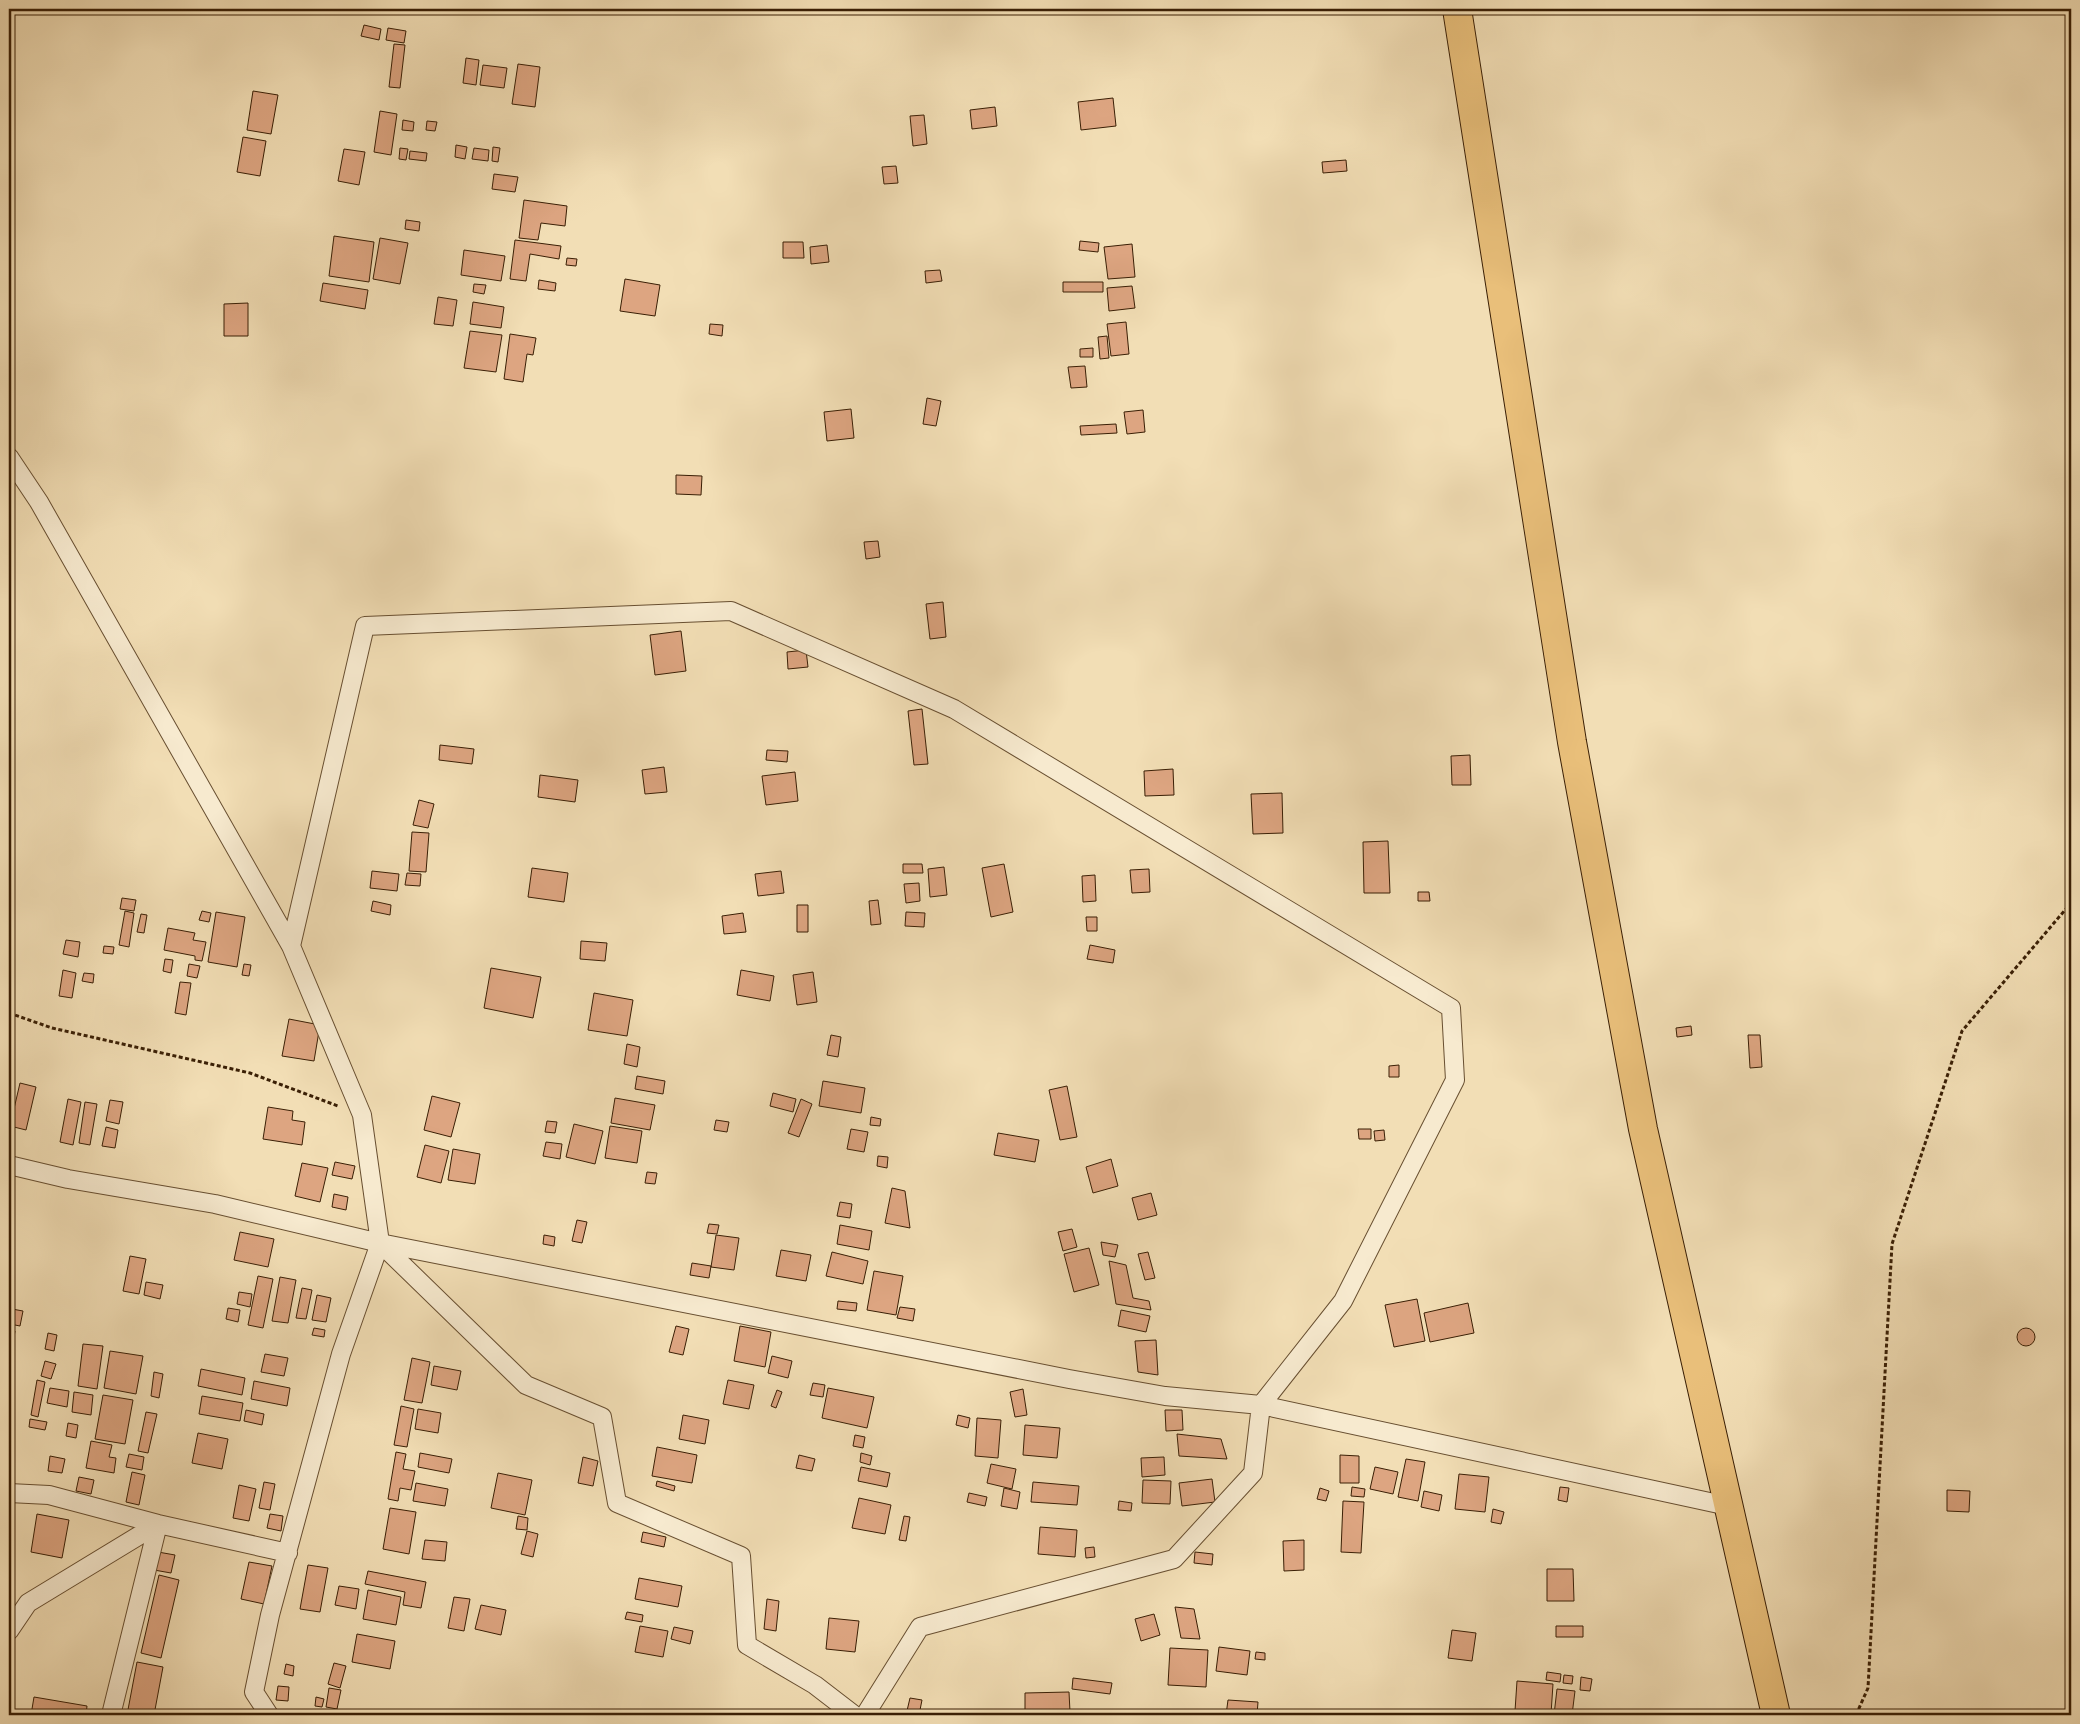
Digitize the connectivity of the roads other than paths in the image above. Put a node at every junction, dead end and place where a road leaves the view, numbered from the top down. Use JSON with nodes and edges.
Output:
{"nodes":[{"id":1,"x":1457,"y":9,"type":"edge"},
{"id":2,"x":9,"y":457,"type":"edge"},
{"id":3,"x":291,"y":946,"type":"junction"},
{"id":4,"x":9,"y":1165,"type":"edge"},
{"id":5,"x":380,"y":1243,"type":"junction"},
{"id":6,"x":1261,"y":1405,"type":"junction"},
{"id":7,"x":9,"y":1493,"type":"edge"},
{"id":8,"x":1728,"y":1506,"type":"junction"},
{"id":9,"x":158,"y":1524,"type":"junction"},
{"id":10,"x":288,"y":1553,"type":"junction"},
{"id":11,"x":9,"y":1631,"type":"edge"},
{"id":12,"x":111,"y":1715,"type":"edge"},
{"id":13,"x":269,"y":1715,"type":"edge"},
{"id":14,"x":854,"y":1715,"type":"edge"},
{"id":15,"x":865,"y":1715,"type":"edge"},
{"id":16,"x":1776,"y":1715,"type":"edge"}],
"edges":[{"from":1,"to":8,"type":"main road"},
{"from":2,"to":3,"type":"street"},
{"from":3,"to":5,"type":"street"},
{"from":3,"to":6,"type":"street"},
{"from":4,"to":5,"type":"street"},
{"from":5,"to":6,"type":"street"},
{"from":5,"to":10,"type":"street"},
{"from":5,"to":14,"type":"street"},
{"from":6,"to":8,"type":"street"},
{"from":6,"to":15,"type":"street"},
{"from":7,"to":9,"type":"street"},
{"from":8,"to":16,"type":"main road"},
{"from":9,"to":10,"type":"street"},
{"from":9,"to":11,"type":"street"},
{"from":9,"to":12,"type":"street"},
{"from":10,"to":13,"type":"street"}]}
